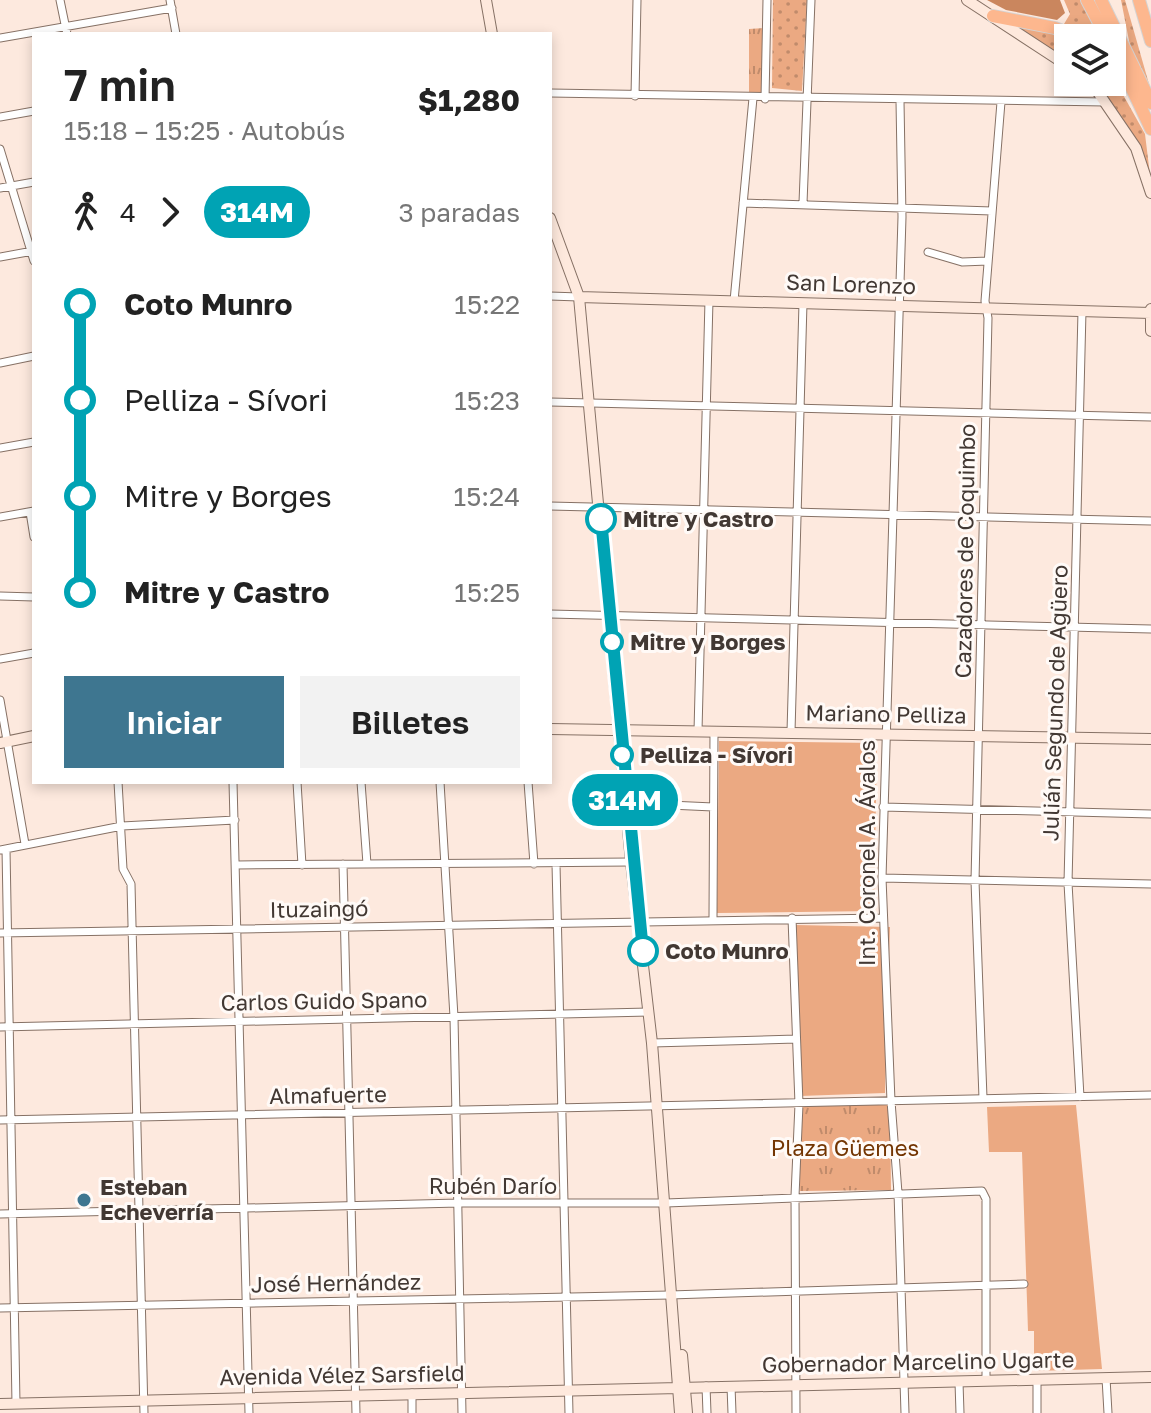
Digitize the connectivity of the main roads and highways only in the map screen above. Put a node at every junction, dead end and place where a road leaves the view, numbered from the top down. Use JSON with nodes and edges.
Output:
{"nodes":[{"id":1,"x":486,"y":0,"type":"edge"},
{"id":2,"x":967,"y":0,"type":"edge"},
{"id":3,"x":1087,"y":0,"type":"edge"},
{"id":4,"x":1101,"y":0,"type":"edge"},
{"id":5,"x":1139,"y":0,"type":"edge"},
{"id":6,"x":993,"y":16,"type":"junction"},
{"id":7,"x":1100,"y":24,"type":"edge"},
{"id":8,"x":1054,"y":28,"type":"edge"},
{"id":9,"x":492,"y":32,"type":"edge"},
{"id":10,"x":1151,"y":41,"type":"edge"},
{"id":11,"x":1054,"y":57,"type":"edge"},
{"id":12,"x":1126,"y":77,"type":"edge"},
{"id":13,"x":1126,"y":89,"type":"edge"},
{"id":14,"x":1102,"y":96,"type":"edge"},
{"id":15,"x":1151,"y":103,"type":"edge"},
{"id":16,"x":1148,"y":123,"type":"edge"},
{"id":17,"x":1151,"y":193,"type":"edge"},
{"id":18,"x":553,"y":232,"type":"edge"},
{"id":19,"x":579,"y":297,"type":"junction"},
{"id":20,"x":1151,"y":311,"type":"edge"},
{"id":21,"x":1151,"y":331,"type":"edge"},
{"id":22,"x":552,"y":729,"type":"edge"},
{"id":23,"x":619,"y":731,"type":"junction"},
{"id":24,"x":32,"y":736,"type":"edge"},
{"id":25,"x":1151,"y":739,"type":"edge"},
{"id":26,"x":4,"y":742,"type":"edge"},
{"id":27,"x":1151,"y":1377,"type":"edge"},
{"id":28,"x":682,"y":1387,"type":"junction"},
{"id":29,"x":0,"y":1404,"type":"edge"},
{"id":30,"x":680,"y":1413,"type":"edge"},
{"id":31,"x":687,"y":1413,"type":"edge"}],
"edges":[{"from":1,"to":9,"type":"main road"},
{"from":2,"to":6,"type":"main road"},
{"from":3,"to":7,"type":"highway"},
{"from":4,"to":15,"type":"highway"},
{"from":5,"to":10,"type":"highway"},
{"from":6,"to":8,"type":"highway"},
{"from":6,"to":11,"type":"main road"},
{"from":12,"to":16,"type":"highway"},
{"from":13,"to":16,"type":"highway"},
{"from":14,"to":17,"type":"main road"},
{"from":18,"to":19,"type":"main road"},
{"from":19,"to":20,"type":"main road","name":"San Lorenzo"},
{"from":19,"to":23,"type":"main road"},
{"from":20,"to":21,"type":"main road"},
{"from":22,"to":23,"type":"main road","name":"Mariano Pelliza"},
{"from":23,"to":25,"type":"main road","name":"Mariano Pelliza"},
{"from":23,"to":28,"type":"main road"},
{"from":24,"to":26,"type":"main road"},
{"from":27,"to":28,"type":"main road","name":"Gobernador Marcelino Ugarte"},
{"from":28,"to":29,"type":"main road","name":"Avenida Vélez Sarsfield"},
{"from":28,"to":30,"type":"main road"},
{"from":28,"to":31,"type":"main road"}]}
